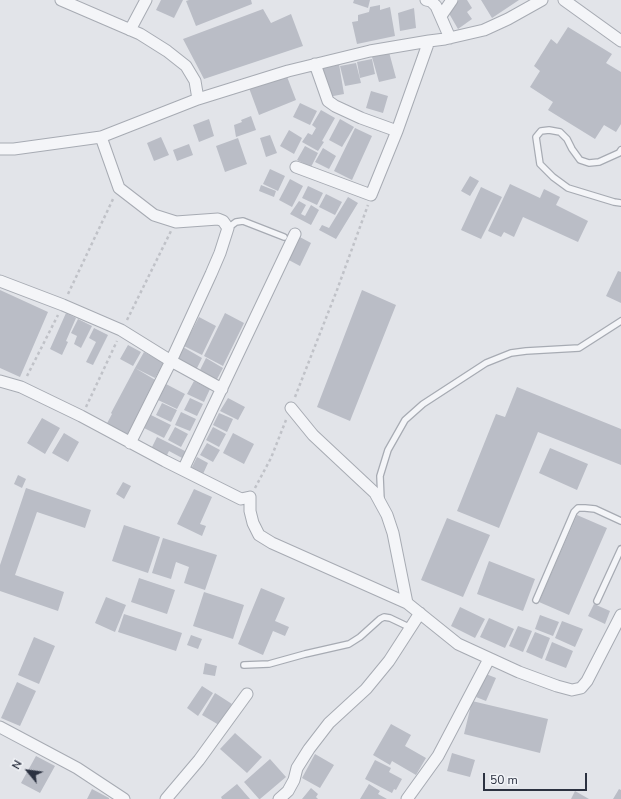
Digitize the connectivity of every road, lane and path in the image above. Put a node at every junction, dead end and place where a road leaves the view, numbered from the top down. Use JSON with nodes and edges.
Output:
{"nodes":[{"id":1,"x":61,"y":0,"type":"edge"},
{"id":2,"x":146,"y":0,"type":"edge"},
{"id":3,"x":426,"y":0,"type":"edge"},
{"id":4,"x":452,"y":0,"type":"edge"},
{"id":5,"x":542,"y":0,"type":"edge"},
{"id":6,"x":564,"y":0,"type":"edge"},
{"id":7,"x":440,"y":16,"type":"junction"},
{"id":8,"x":130,"y":30,"type":"junction"},
{"id":9,"x":450,"y":38,"type":"junction"},
{"id":10,"x":429,"y":41,"type":"junction"},
{"id":11,"x":621,"y":41,"type":"edge"},
{"id":12,"x":315,"y":64,"type":"junction"},
{"id":13,"x":198,"y":99,"type":"junction"},
{"id":14,"x":397,"y":131,"type":"junction"},
{"id":15,"x":101,"y":137,"type":"junction"},
{"id":16,"x":0,"y":149,"type":"edge"},
{"id":17,"x":621,"y":150,"type":"edge"},
{"id":18,"x":296,"y":167,"type":"dead end"},
{"id":19,"x":119,"y":188,"type":"junction"},
{"id":20,"x":371,"y":195,"type":"junction"},
{"id":21,"x":621,"y":203,"type":"edge"},
{"id":22,"x":228,"y":228,"type":"junction"},
{"id":23,"x":290,"y":236,"type":"joint"},
{"id":24,"x":0,"y":281,"type":"edge"},
{"id":25,"x":63,"y":305,"type":"junction"},
{"id":26,"x":621,"y":321,"type":"edge"},
{"id":27,"x":171,"y":361,"type":"junction"},
{"id":28,"x":0,"y":381,"type":"edge"},
{"id":29,"x":21,"y":387,"type":"junction"},
{"id":30,"x":222,"y":389,"type":"junction"},
{"id":31,"x":290,"y":408,"type":"junction"},
{"id":32,"x":130,"y":443,"type":"junction"},
{"id":33,"x":183,"y":470,"type":"junction"},
{"id":34,"x":250,"y":497,"type":"junction"},
{"id":35,"x":382,"y":506,"type":"junction"},
{"id":36,"x":621,"y":521,"type":"edge"},
{"id":37,"x":621,"y":549,"type":"edge"},
{"id":38,"x":618,"y":563,"type":"edge"},
{"id":39,"x":536,"y":600,"type":"dead end"},
{"id":40,"x":597,"y":601,"type":"dead end"},
{"id":41,"x":407,"y":603,"type":"junction"},
{"id":42,"x":420,"y":613,"type":"junction"},
{"id":43,"x":621,"y":615,"type":"edge"},
{"id":44,"x":411,"y":628,"type":"junction"},
{"id":45,"x":488,"y":659,"type":"junction"},
{"id":46,"x":244,"y":665,"type":"dead end"},
{"id":47,"x":246,"y":694,"type":"dead end"},
{"id":48,"x":0,"y":727,"type":"edge"},
{"id":49,"x":124,"y":799,"type":"edge"},
{"id":50,"x":166,"y":799,"type":"edge"},
{"id":51,"x":279,"y":799,"type":"edge"},
{"id":52,"x":407,"y":799,"type":"edge"}],
"edges":[{"from":1,"to":8,"type":"street"},
{"from":2,"to":8,"type":"street"},
{"from":3,"to":7,"type":"street"},
{"from":4,"to":7,"type":"street"},
{"from":5,"to":9,"type":"street"},
{"from":6,"to":11,"type":"street"},
{"from":7,"to":9,"type":"street"},
{"from":8,"to":13,"type":"street"},
{"from":9,"to":10,"type":"street"},
{"from":10,"to":12,"type":"street"},
{"from":10,"to":14,"type":"street"},
{"from":12,"to":13,"type":"street"},
{"from":12,"to":14,"type":"street"},
{"from":13,"to":15,"type":"street"},
{"from":14,"to":20,"type":"street"},
{"from":15,"to":16,"type":"street"},
{"from":15,"to":19,"type":"street"},
{"from":17,"to":21,"type":"lane"},
{"from":18,"to":20,"type":"street"},
{"from":19,"to":22,"type":"street"},
{"from":19,"to":25,"type":"path"},
{"from":20,"to":31,"type":"path"},
{"from":22,"to":23,"type":"lane"},
{"from":22,"to":27,"type":"street"},
{"from":23,"to":30,"type":"street"},
{"from":24,"to":25,"type":"street"},
{"from":25,"to":27,"type":"street"},
{"from":25,"to":29,"type":"path"},
{"from":26,"to":35,"type":"lane"},
{"from":27,"to":30,"type":"street"},
{"from":27,"to":32,"type":"street"},
{"from":28,"to":29,"type":"street"},
{"from":29,"to":32,"type":"street"},
{"from":30,"to":33,"type":"street"},
{"from":31,"to":34,"type":"path"},
{"from":31,"to":35,"type":"street"},
{"from":32,"to":33,"type":"street"},
{"from":33,"to":34,"type":"street"},
{"from":34,"to":41,"type":"street"},
{"from":35,"to":41,"type":"street"},
{"from":36,"to":39,"type":"lane"},
{"from":37,"to":38,"type":"lane"},
{"from":38,"to":40,"type":"lane"},
{"from":41,"to":42,"type":"street"},
{"from":42,"to":44,"type":"street"},
{"from":42,"to":45,"type":"street"},
{"from":43,"to":45,"type":"street"},
{"from":44,"to":46,"type":"lane"},
{"from":44,"to":51,"type":"street"},
{"from":45,"to":52,"type":"street"},
{"from":47,"to":50,"type":"street"},
{"from":48,"to":49,"type":"street"}]}
